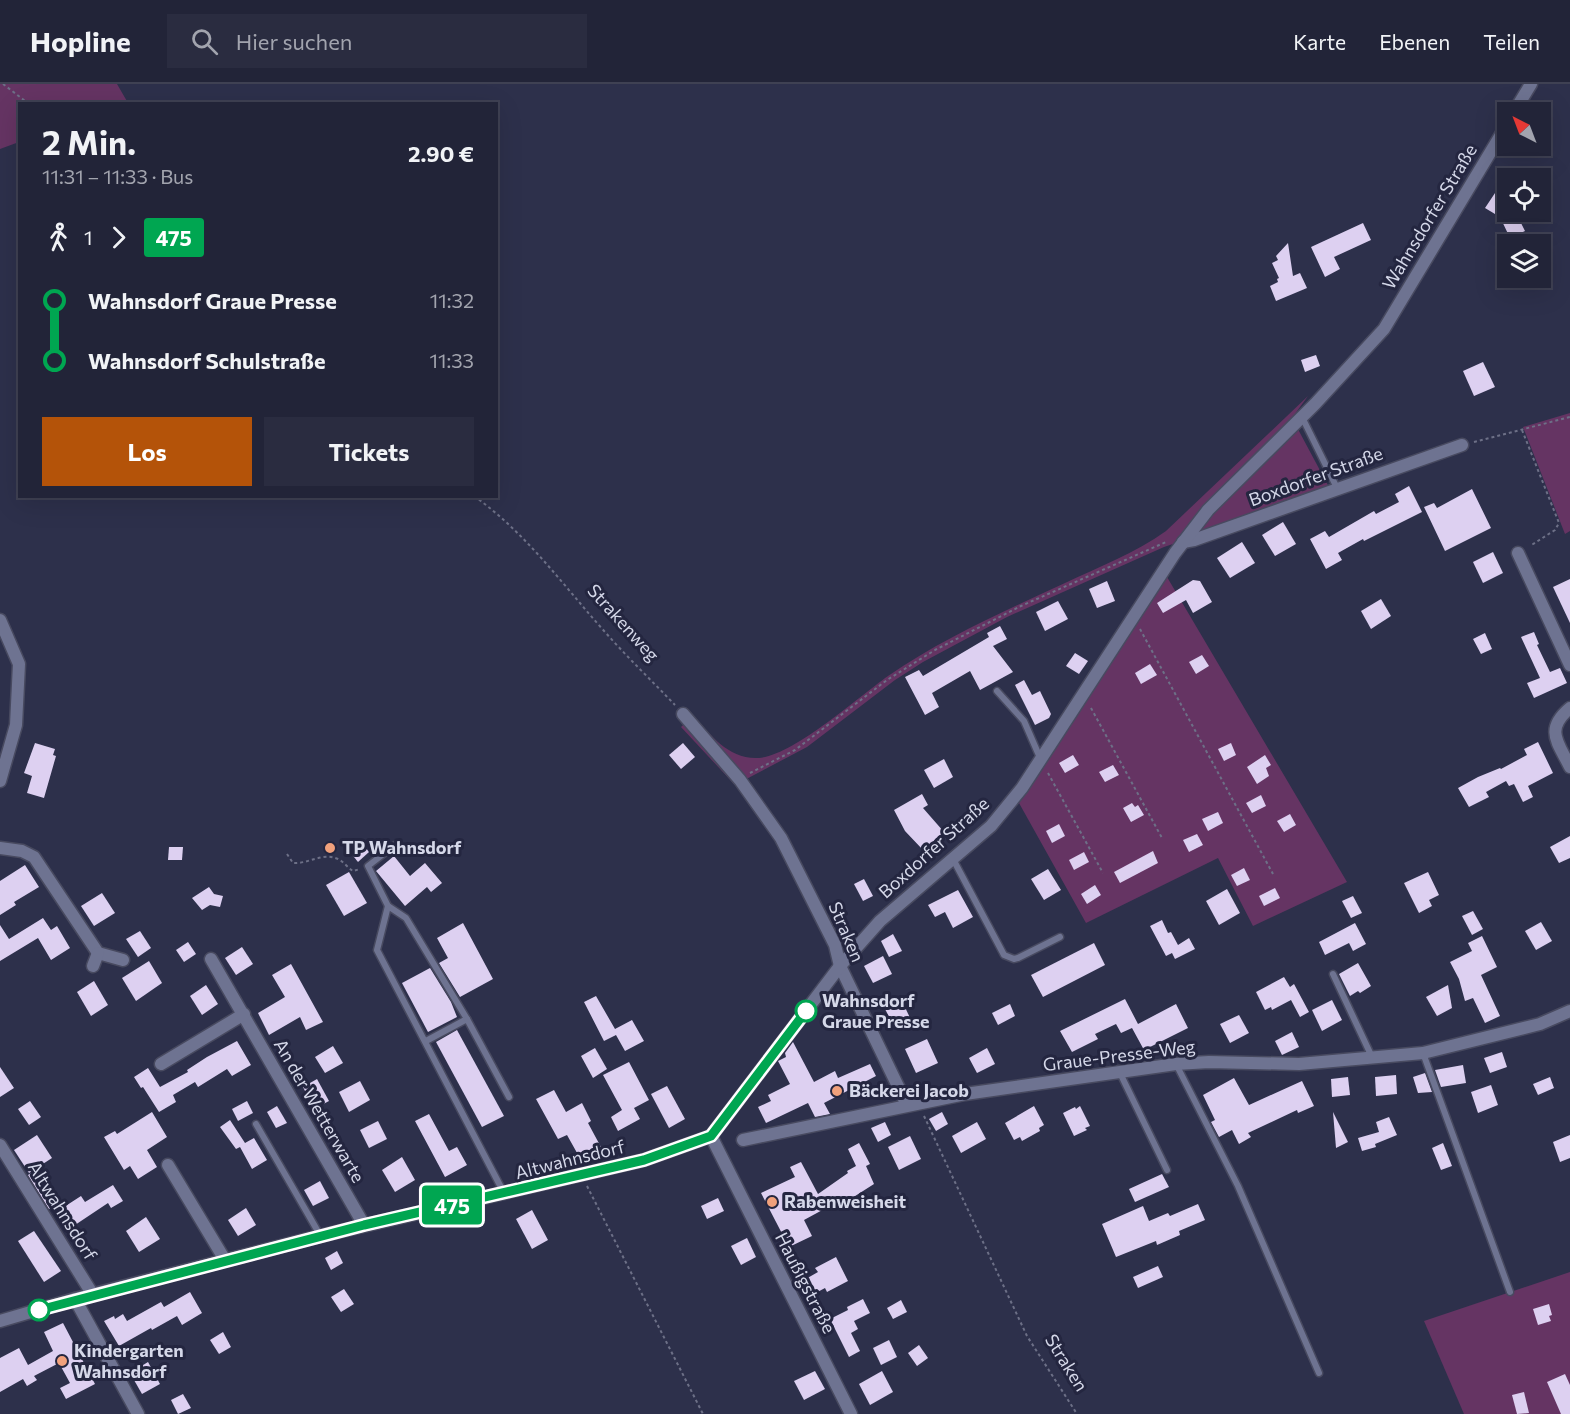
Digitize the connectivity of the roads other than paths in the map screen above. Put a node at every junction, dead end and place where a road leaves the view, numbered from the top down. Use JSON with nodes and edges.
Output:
{"nodes":[{"id":1,"x":1531,"y":84,"type":"edge"},
{"id":2,"x":1520,"y":102,"type":"edge"},
{"id":3,"x":1497,"y":141,"type":"edge"},
{"id":4,"x":1384,"y":329,"type":"joint"},
{"id":5,"x":1302,"y":417,"type":"junction"},
{"id":6,"x":1462,"y":445,"type":"road end"},
{"id":7,"x":1337,"y":488,"type":"junction"},
{"id":8,"x":1183,"y":542,"type":"junction"},
{"id":9,"x":1520,"y":557,"type":"road end"},
{"id":10,"x":0,"y":620,"type":"edge"},
{"id":11,"x":1570,"y":665,"type":"edge"},
{"id":12,"x":997,"y":691,"type":"dead end"},
{"id":13,"x":1570,"y":708,"type":"edge"},
{"id":14,"x":683,"y":714,"type":"road end"},
{"id":15,"x":1041,"y":760,"type":"junction"},
{"id":16,"x":1570,"y":767,"type":"edge"},
{"id":17,"x":0,"y":782,"type":"edge"},
{"id":18,"x":395,"y":845,"type":"dead end"},
{"id":19,"x":0,"y":848,"type":"edge"},
{"id":20,"x":953,"y":859,"type":"junction"},
{"id":21,"x":388,"y":906,"type":"junction"},
{"id":22,"x":1060,"y":937,"type":"dead end"},
{"id":23,"x":98,"y":953,"type":"junction"},
{"id":24,"x":211,"y":959,"type":"dead end"},
{"id":25,"x":123,"y":960,"type":"dead end"},
{"id":26,"x":93,"y":966,"type":"dead end"},
{"id":27,"x":840,"y":966,"type":"junction"},
{"id":28,"x":1333,"y":974,"type":"dead end"},
{"id":29,"x":1570,"y":1011,"type":"edge"},
{"id":30,"x":244,"y":1014,"type":"junction"},
{"id":31,"x":467,"y":1019,"type":"junction"},
{"id":32,"x":426,"y":1041,"type":"junction"},
{"id":33,"x":1423,"y":1053,"type":"junction"},
{"id":34,"x":1372,"y":1058,"type":"junction"},
{"id":35,"x":161,"y":1064,"type":"dead end"},
{"id":36,"x":1176,"y":1064,"type":"junction"},
{"id":37,"x":1120,"y":1073,"type":"junction"},
{"id":38,"x":509,"y":1097,"type":"dead end"},
{"id":39,"x":913,"y":1104,"type":"junction"},
{"id":40,"x":256,"y":1124,"type":"dead end"},
{"id":41,"x":711,"y":1136,"type":"junction"},
{"id":42,"x":743,"y":1140,"type":"dead end"},
{"id":43,"x":0,"y":1145,"type":"edge"},
{"id":44,"x":168,"y":1165,"type":"dead end"},
{"id":45,"x":1167,"y":1170,"type":"dead end"},
{"id":46,"x":504,"y":1194,"type":"junction"},
{"id":47,"x":364,"y":1225,"type":"junction"},
{"id":48,"x":320,"y":1236,"type":"junction"},
{"id":49,"x":225,"y":1260,"type":"junction"},
{"id":50,"x":1510,"y":1292,"type":"dead end"},
{"id":51,"x":93,"y":1295,"type":"junction"},
{"id":52,"x":75,"y":1299,"type":"junction"},
{"id":53,"x":0,"y":1321,"type":"edge"},
{"id":54,"x":1319,"y":1373,"type":"dead end"},
{"id":55,"x":138,"y":1414,"type":"edge"},
{"id":56,"x":851,"y":1414,"type":"edge"}],
"edges":[{"from":1,"to":2,"type":"street"},
{"from":3,"to":4,"type":"street","name":"Wahnsdorfer Straße"},
{"from":4,"to":5,"type":"street","name":"Boxdorfer Straße"},
{"from":5,"to":7,"type":"lane"},
{"from":5,"to":8,"type":"street","name":"Boxdorfer Straße"},
{"from":6,"to":7,"type":"street","name":"Boxdorfer Straße"},
{"from":7,"to":8,"type":"street","name":"Boxdorfer Straße"},
{"from":8,"to":15,"type":"street","name":"Boxdorfer Straße"},
{"from":9,"to":11,"type":"street"},
{"from":10,"to":17,"type":"street"},
{"from":12,"to":15,"type":"lane"},
{"from":13,"to":16,"type":"street"},
{"from":14,"to":27,"type":"street","name":"Straken"},
{"from":15,"to":20,"type":"street","name":"Boxdorfer Straße"},
{"from":18,"to":21,"type":"lane"},
{"from":19,"to":23,"type":"street"},
{"from":20,"to":22,"type":"lane"},
{"from":20,"to":27,"type":"street","name":"Boxdorfer Straße"},
{"from":21,"to":31,"type":"lane"},
{"from":21,"to":32,"type":"lane"},
{"from":23,"to":25,"type":"street"},
{"from":23,"to":26,"type":"street"},
{"from":24,"to":30,"type":"street","name":"An der Wetterwarte"},
{"from":27,"to":39,"type":"street","name":"Straken"},
{"from":27,"to":41,"type":"street","name":"Boxdorfer Straße"},
{"from":28,"to":34,"type":"lane"},
{"from":29,"to":33,"type":"street","name":"Graue-Presse-Weg"},
{"from":30,"to":35,"type":"street"},
{"from":30,"to":47,"type":"street","name":"An der Wetterwarte"},
{"from":31,"to":32,"type":"lane"},
{"from":31,"to":38,"type":"lane"},
{"from":32,"to":46,"type":"lane"},
{"from":33,"to":34,"type":"street","name":"Graue-Presse-Weg"},
{"from":33,"to":50,"type":"lane"},
{"from":34,"to":36,"type":"street","name":"Graue-Presse-Weg"},
{"from":36,"to":37,"type":"street","name":"Graue-Presse-Weg"},
{"from":36,"to":54,"type":"lane"},
{"from":37,"to":39,"type":"street","name":"Graue-Presse-Weg"},
{"from":37,"to":45,"type":"lane"},
{"from":39,"to":42,"type":"street","name":"Graue-Presse-Weg"},
{"from":40,"to":48,"type":"lane"},
{"from":41,"to":46,"type":"street","name":"Altwahnsdorf"},
{"from":41,"to":56,"type":"street","name":"Haußigstraße"},
{"from":43,"to":51,"type":"street","name":"Altwahnsdorf"},
{"from":44,"to":49,"type":"street"},
{"from":46,"to":47,"type":"street","name":"Altwahnsdorf"},
{"from":47,"to":48,"type":"street","name":"Altwahnsdorf"},
{"from":48,"to":49,"type":"street","name":"Altwahnsdorf"},
{"from":49,"to":51,"type":"street","name":"Altwahnsdorf"},
{"from":51,"to":52,"type":"street","name":"Altwahnsdorf"},
{"from":52,"to":53,"type":"street","name":"Altwahnsdorf"},
{"from":52,"to":55,"type":"street"}]}
